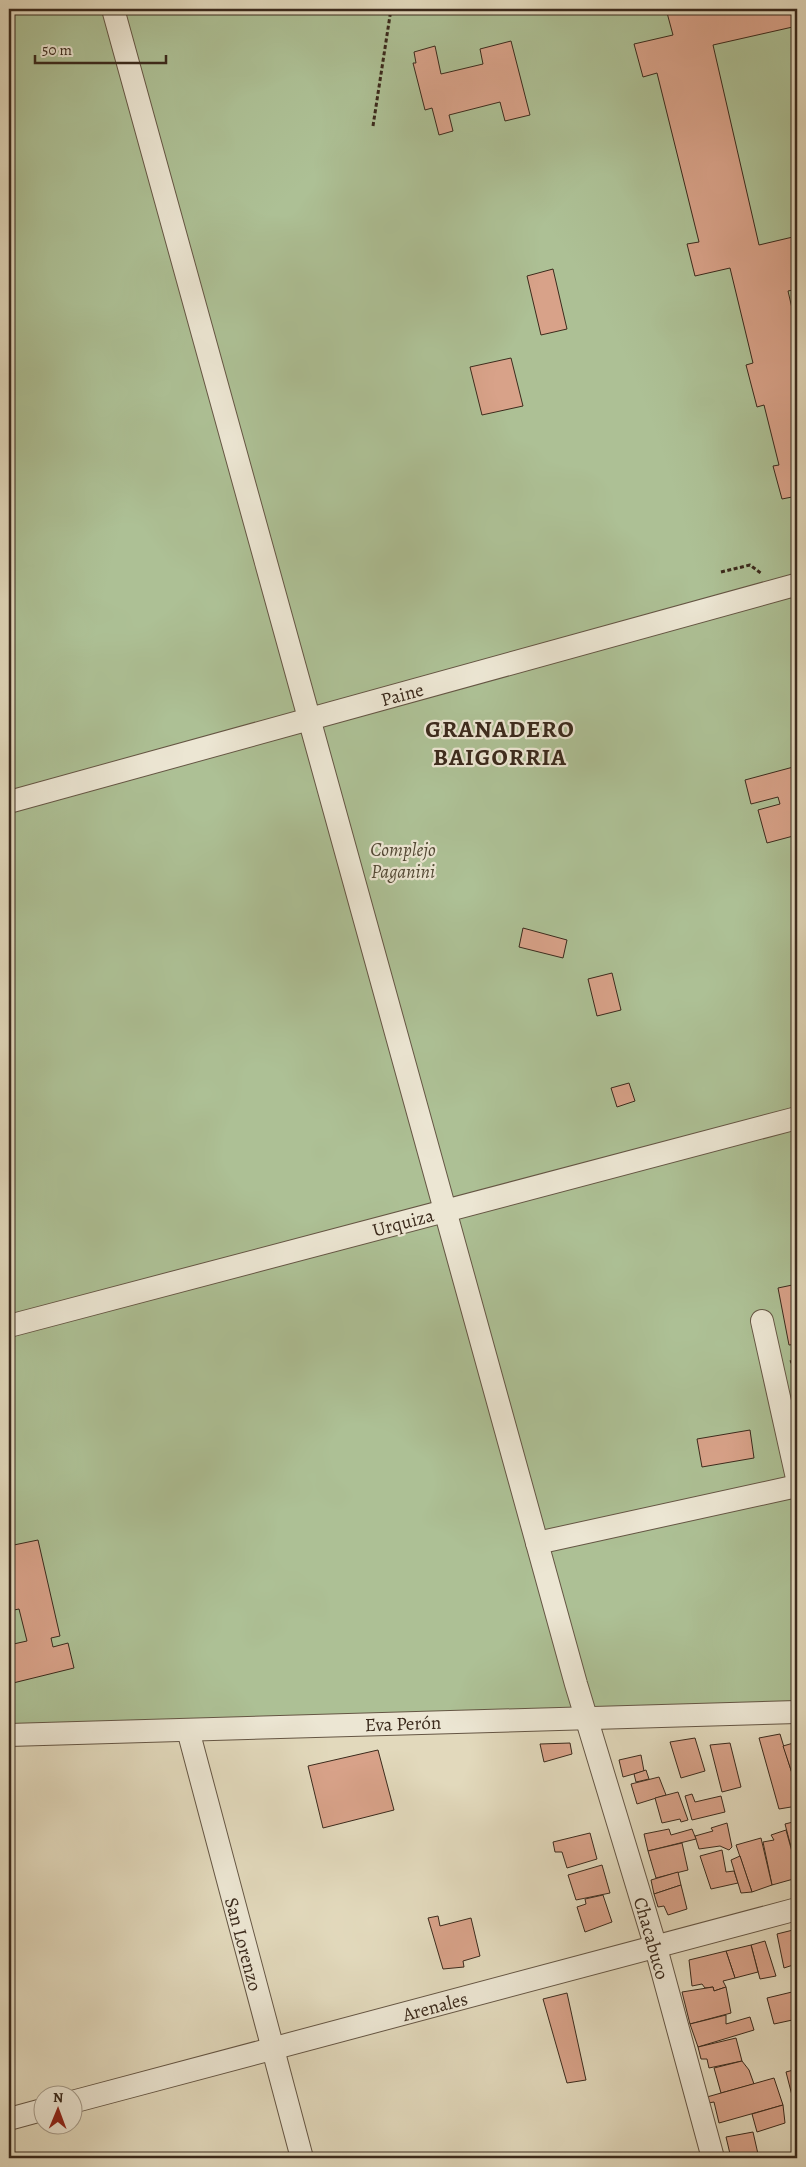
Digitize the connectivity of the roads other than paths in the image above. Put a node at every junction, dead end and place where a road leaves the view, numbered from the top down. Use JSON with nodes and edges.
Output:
{"nodes":[{"id":1,"x":114,"y":9,"type":"edge"},
{"id":2,"x":795,"y":586,"type":"dead end"},
{"id":3,"x":310,"y":719,"type":"junction"},
{"id":4,"x":9,"y":802,"type":"edge"},
{"id":5,"x":797,"y":1118,"type":"edge"},
{"id":6,"x":445,"y":1211,"type":"junction"},
{"id":7,"x":762,"y":1321,"type":"dead end"},
{"id":8,"x":9,"y":1326,"type":"edge"},
{"id":9,"x":797,"y":1478,"type":"edge"},
{"id":10,"x":797,"y":1486,"type":"edge"},
{"id":11,"x":537,"y":1543,"type":"junction"},
{"id":12,"x":797,"y":1712,"type":"edge"},
{"id":13,"x":585,"y":1718,"type":"junction"},
{"id":14,"x":188,"y":1730,"type":"junction"},
{"id":15,"x":9,"y":1735,"type":"edge"},
{"id":16,"x":797,"y":1909,"type":"edge"},
{"id":17,"x":656,"y":1948,"type":"junction"},
{"id":18,"x":272,"y":2049,"type":"junction"},
{"id":19,"x":82,"y":2099,"type":"edge"},
{"id":20,"x":32,"y":2113,"type":"edge"},
{"id":21,"x":9,"y":2119,"type":"edge"},
{"id":22,"x":302,"y":2158,"type":"edge"},
{"id":23,"x":713,"y":2158,"type":"edge"}],
"edges":[{"from":1,"to":3,"type":"street","name":"Chacabuco"},
{"from":2,"to":3,"type":"street","name":"Paine"},
{"from":3,"to":4,"type":"street","name":"Paine"},
{"from":3,"to":6,"type":"street","name":"Chacabuco"},
{"from":5,"to":6,"type":"street","name":"Urquiza"},
{"from":6,"to":8,"type":"street","name":"Urquiza"},
{"from":6,"to":11,"type":"street","name":"Chacabuco"},
{"from":7,"to":9,"type":"street"},
{"from":10,"to":11,"type":"street"},
{"from":11,"to":13,"type":"street","name":"Chacabuco"},
{"from":12,"to":13,"type":"street","name":"Eva Perón"},
{"from":13,"to":14,"type":"street","name":"Eva Perón"},
{"from":13,"to":17,"type":"street","name":"Chacabuco"},
{"from":14,"to":15,"type":"street","name":"Eva Perón"},
{"from":14,"to":18,"type":"street","name":"San Lorenzo"},
{"from":16,"to":17,"type":"street","name":"Arenales"},
{"from":17,"to":18,"type":"street","name":"Arenales"},
{"from":17,"to":23,"type":"street","name":"Chacabuco"},
{"from":18,"to":19,"type":"street","name":"Arenales"},
{"from":18,"to":22,"type":"street","name":"San Lorenzo"},
{"from":20,"to":21,"type":"street"}]}
